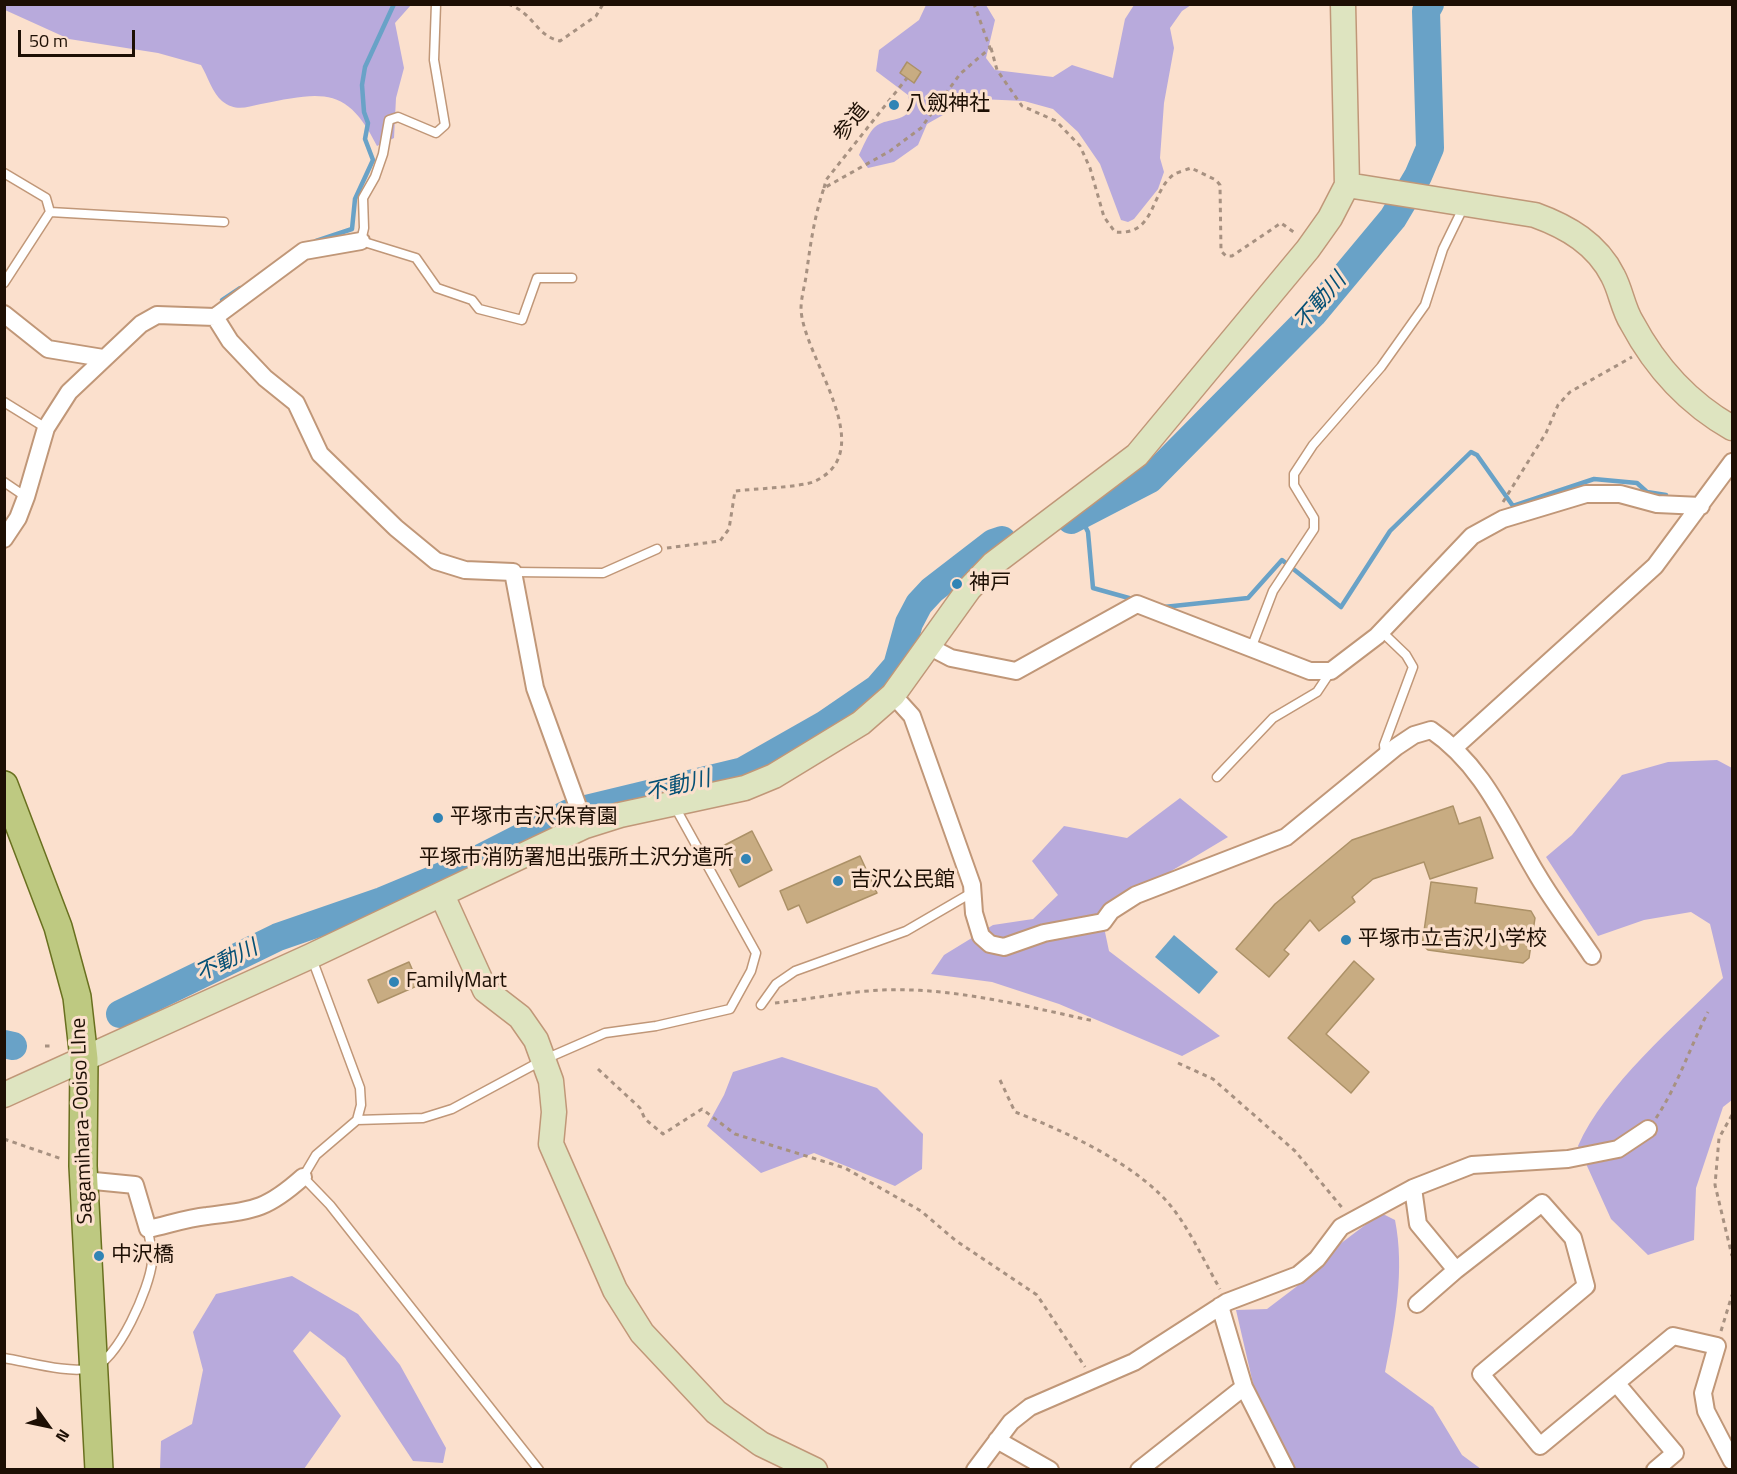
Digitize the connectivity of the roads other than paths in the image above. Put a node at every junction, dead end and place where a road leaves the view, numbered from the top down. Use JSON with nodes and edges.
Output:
{"nodes":[{"id":1,"x":436,"y":4,"type":"edge"},
{"id":2,"x":1343,"y":4,"type":"edge"},
{"id":3,"x":4,"y":173,"type":"edge"},
{"id":4,"x":1347,"y":185,"type":"junction"},
{"id":5,"x":1465,"y":203,"type":"junction"},
{"id":6,"x":50,"y":212,"type":"junction"},
{"id":7,"x":224,"y":222,"type":"dead end"},
{"id":8,"x":361,"y":241,"type":"junction"},
{"id":9,"x":572,"y":278,"type":"dead end"},
{"id":10,"x":4,"y":283,"type":"edge"},
{"id":11,"x":4,"y":314,"type":"edge"},
{"id":12,"x":215,"y":317,"type":"junction"},
{"id":13,"x":103,"y":358,"type":"junction"},
{"id":14,"x":4,"y":402,"type":"edge"},
{"id":15,"x":46,"y":428,"type":"junction"},
{"id":16,"x":1732,"y":428,"type":"edge"},
{"id":17,"x":1732,"y":462,"type":"edge"},
{"id":18,"x":4,"y":482,"type":"edge"},
{"id":19,"x":26,"y":497,"type":"junction"},
{"id":20,"x":1701,"y":506,"type":"junction"},
{"id":21,"x":4,"y":539,"type":"edge"},
{"id":22,"x":657,"y":549,"type":"road end"},
{"id":23,"x":513,"y":572,"type":"junction"},
{"id":24,"x":1382,"y":632,"type":"junction"},
{"id":25,"x":928,"y":646,"type":"junction"},
{"id":26,"x":1252,"y":646,"type":"junction"},
{"id":27,"x":1331,"y":671,"type":"junction"},
{"id":28,"x":893,"y":695,"type":"junction"},
{"id":29,"x":1455,"y":747,"type":"junction"},
{"id":30,"x":1386,"y":756,"type":"junction"},
{"id":31,"x":1217,"y":777,"type":"dead end"},
{"id":32,"x":4,"y":785,"type":"edge"},
{"id":33,"x":674,"y":805,"type":"junction"},
{"id":34,"x":585,"y":826,"type":"junction"},
{"id":35,"x":974,"y":892,"type":"junction"},
{"id":36,"x":442,"y":895,"type":"junction"},
{"id":37,"x":311,"y":956,"type":"junction"},
{"id":38,"x":1592,"y":956,"type":"dead end"},
{"id":39,"x":760,"y":1005,"type":"road end"},
{"id":40,"x":84,"y":1059,"type":"junction"},
{"id":41,"x":543,"y":1060,"type":"junction"},
{"id":42,"x":4,"y":1095,"type":"edge"},
{"id":43,"x":357,"y":1120,"type":"junction"},
{"id":44,"x":1648,"y":1129,"type":"road end"},
{"id":45,"x":84,"y":1173,"type":"junction"},
{"id":46,"x":303,"y":1177,"type":"junction"},
{"id":47,"x":1413,"y":1188,"type":"junction"},
{"id":48,"x":148,"y":1229,"type":"junction"},
{"id":49,"x":1456,"y":1270,"type":"junction"},
{"id":50,"x":1224,"y":1304,"type":"junction"},
{"id":51,"x":1417,"y":1304,"type":"dead end"},
{"id":52,"x":4,"y":1358,"type":"edge"},
{"id":53,"x":94,"y":1367,"type":"junction"},
{"id":54,"x":1617,"y":1384,"type":"junction"},
{"id":55,"x":1244,"y":1387,"type":"junction"},
{"id":56,"x":997,"y":1440,"type":"junction"},
{"id":57,"x":1732,"y":1461,"type":"edge"},
{"id":58,"x":1286,"y":1469,"type":"edge"},
{"id":59,"x":99,"y":1470,"type":"edge"},
{"id":60,"x":538,"y":1470,"type":"edge"},
{"id":61,"x":815,"y":1470,"type":"edge"},
{"id":62,"x":975,"y":1470,"type":"edge"},
{"id":63,"x":1050,"y":1470,"type":"edge"},
{"id":64,"x":1139,"y":1470,"type":"edge"},
{"id":65,"x":1654,"y":1470,"type":"edge"}],
"edges":[{"from":1,"to":8,"type":"lane"},
{"from":2,"to":4,"type":"street"},
{"from":3,"to":6,"type":"lane"},
{"from":4,"to":5,"type":"street"},
{"from":4,"to":25,"type":"street"},
{"from":5,"to":16,"type":"street"},
{"from":5,"to":26,"type":"lane"},
{"from":6,"to":7,"type":"lane"},
{"from":6,"to":10,"type":"lane"},
{"from":8,"to":9,"type":"lane"},
{"from":8,"to":12,"type":"street"},
{"from":11,"to":13,"type":"street"},
{"from":12,"to":13,"type":"street"},
{"from":12,"to":23,"type":"street"},
{"from":13,"to":15,"type":"street"},
{"from":14,"to":15,"type":"lane"},
{"from":15,"to":19,"type":"street"},
{"from":17,"to":20,"type":"street"},
{"from":18,"to":19,"type":"lane"},
{"from":19,"to":21,"type":"street"},
{"from":20,"to":24,"type":"street"},
{"from":20,"to":29,"type":"street"},
{"from":22,"to":23,"type":"lane"},
{"from":23,"to":34,"type":"street"},
{"from":24,"to":27,"type":"street"},
{"from":24,"to":30,"type":"lane"},
{"from":25,"to":26,"type":"street"},
{"from":25,"to":28,"type":"street"},
{"from":26,"to":27,"type":"street"},
{"from":27,"to":31,"type":"lane"},
{"from":28,"to":33,"type":"street"},
{"from":28,"to":35,"type":"street"},
{"from":29,"to":30,"type":"street"},
{"from":29,"to":38,"type":"street"},
{"from":30,"to":35,"type":"street"},
{"from":32,"to":40,"type":"main road","name":"Sagamihara-Ooiso LIne"},
{"from":33,"to":34,"type":"street"},
{"from":33,"to":41,"type":"lane"},
{"from":34,"to":36,"type":"street"},
{"from":35,"to":39,"type":"lane"},
{"from":36,"to":37,"type":"street"},
{"from":36,"to":41,"type":"street"},
{"from":37,"to":40,"type":"street"},
{"from":37,"to":43,"type":"lane"},
{"from":40,"to":42,"type":"street"},
{"from":40,"to":45,"type":"main road","name":"Sagamihara-Ooiso LIne"},
{"from":41,"to":43,"type":"lane"},
{"from":41,"to":61,"type":"street"},
{"from":43,"to":46,"type":"lane"},
{"from":44,"to":47,"type":"street"},
{"from":45,"to":48,"type":"street"},
{"from":45,"to":53,"type":"main road","name":"Sagamihara-Ooiso LIne"},
{"from":46,"to":48,"type":"street"},
{"from":46,"to":60,"type":"lane"},
{"from":47,"to":49,"type":"street"},
{"from":47,"to":50,"type":"street"},
{"from":48,"to":53,"type":"lane"},
{"from":49,"to":51,"type":"street"},
{"from":49,"to":54,"type":"street"},
{"from":50,"to":55,"type":"street"},
{"from":50,"to":56,"type":"street"},
{"from":52,"to":53,"type":"lane"},
{"from":53,"to":59,"type":"main road","name":"Sagamihara-Ooiso LIne"},
{"from":54,"to":57,"type":"street"},
{"from":54,"to":65,"type":"street"},
{"from":55,"to":58,"type":"street"},
{"from":55,"to":64,"type":"street"},
{"from":56,"to":62,"type":"street"},
{"from":56,"to":63,"type":"street"}]}
